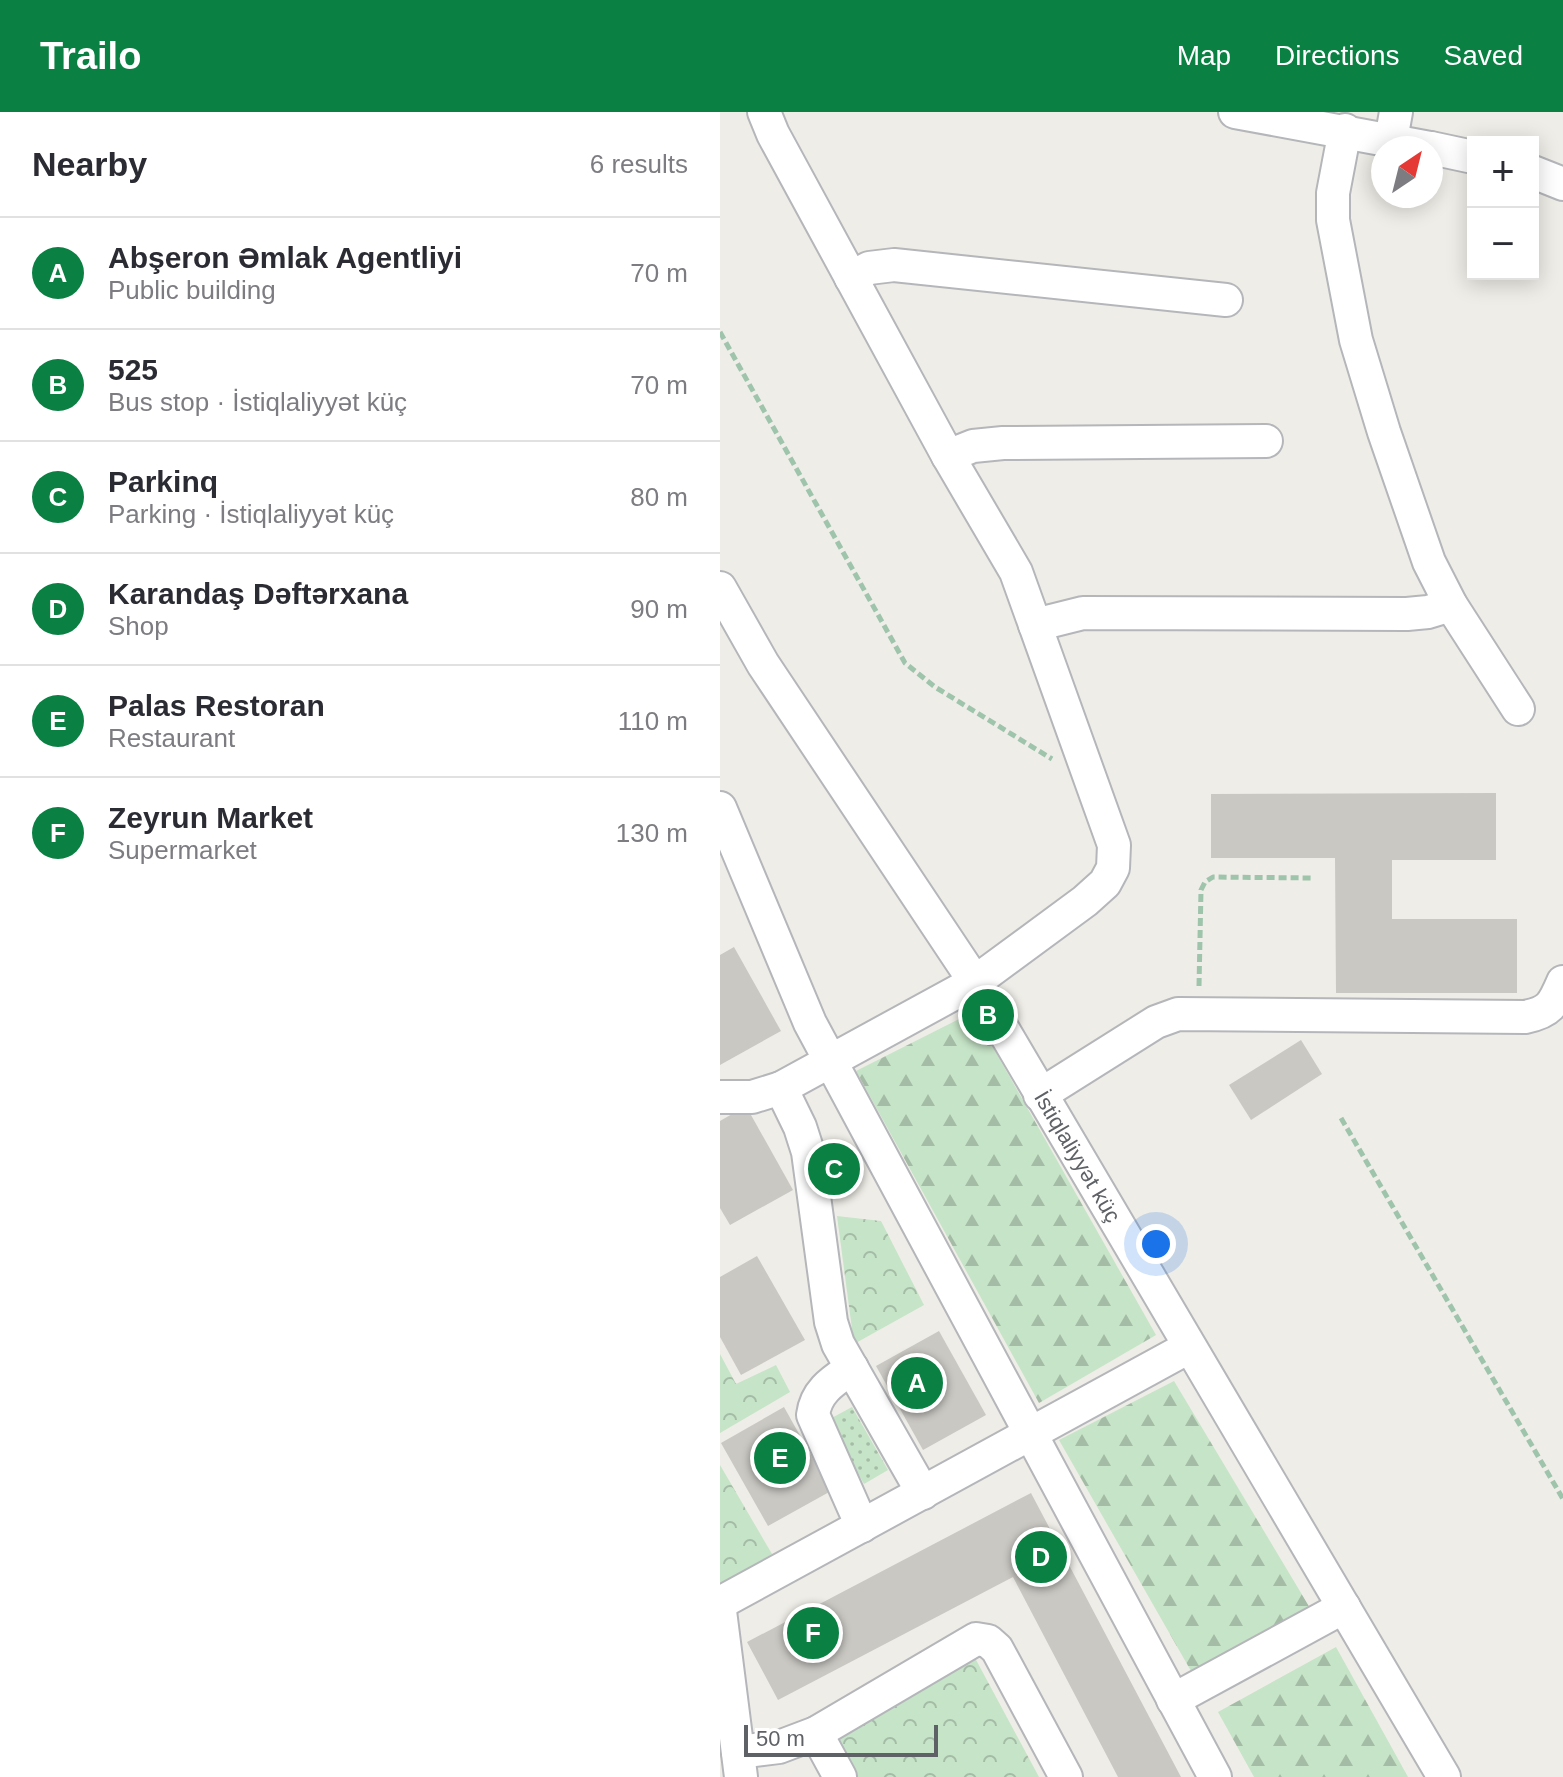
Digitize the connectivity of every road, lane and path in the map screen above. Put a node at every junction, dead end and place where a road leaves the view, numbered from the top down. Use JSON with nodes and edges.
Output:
{"nodes":[{"id":1,"x":764,"y":112,"type":"edge"},
{"id":2,"x":1235,"y":112,"type":"edge"},
{"id":3,"x":1393,"y":126,"type":"edge"},
{"id":4,"x":1345,"y":130,"type":"junction"},
{"id":5,"x":1443,"y":151,"type":"edge"},
{"id":6,"x":1467,"y":156,"type":"edge"},
{"id":7,"x":1539,"y":174,"type":"edge"},
{"id":8,"x":1563,"y":184,"type":"edge"},
{"id":9,"x":851,"y":278,"type":"junction"},
{"id":10,"x":1226,"y":300,"type":"dead end"},
{"id":11,"x":720,"y":332,"type":"edge"},
{"id":12,"x":1266,"y":441,"type":"dead end"},
{"id":13,"x":948,"y":456,"type":"junction"},
{"id":14,"x":720,"y":588,"type":"edge"},
{"id":15,"x":1451,"y":605,"type":"junction"},
{"id":16,"x":1035,"y":625,"type":"junction"},
{"id":17,"x":1518,"y":709,"type":"dead end"},
{"id":18,"x":1087,"y":771,"type":"junction"},
{"id":19,"x":720,"y":808,"type":"edge"},
{"id":20,"x":1312,"y":878,"type":"dead end"},
{"id":21,"x":975,"y":982,"type":"junction"},
{"id":22,"x":1563,"y":982,"type":"edge"},
{"id":23,"x":1198,"y":1015,"type":"junction"},
{"id":24,"x":829,"y":1061,"type":"junction"},
{"id":25,"x":781,"y":1088,"type":"junction"},
{"id":26,"x":1040,"y":1095,"type":"junction"},
{"id":27,"x":720,"y":1097,"type":"edge"},
{"id":28,"x":1341,"y":1118,"type":"dead end"},
{"id":29,"x":1189,"y":1347,"type":"junction"},
{"id":30,"x":852,"y":1368,"type":"junction"},
{"id":31,"x":1030,"y":1435,"type":"junction"},
{"id":32,"x":923,"y":1493,"type":"junction"},
{"id":33,"x":1563,"y":1499,"type":"edge"},
{"id":34,"x":862,"y":1526,"type":"junction"},
{"id":35,"x":720,"y":1603,"type":"edge"},
{"id":36,"x":1344,"y":1607,"type":"junction"},
{"id":37,"x":720,"y":1611,"type":"edge"},
{"id":38,"x":1173,"y":1700,"type":"junction"},
{"id":39,"x":816,"y":1733,"type":"junction"},
{"id":40,"x":740,"y":1764,"type":"edge"},
{"id":41,"x":840,"y":1777,"type":"edge"},
{"id":42,"x":1066,"y":1777,"type":"edge"},
{"id":43,"x":1215,"y":1777,"type":"edge"},
{"id":44,"x":1444,"y":1777,"type":"edge"}],
"edges":[{"from":1,"to":9,"type":"street"},
{"from":2,"to":4,"type":"street"},
{"from":3,"to":4,"type":"street"},
{"from":4,"to":15,"type":"street"},
{"from":5,"to":6,"type":"street"},
{"from":7,"to":8,"type":"street"},
{"from":9,"to":10,"type":"street"},
{"from":9,"to":13,"type":"street"},
{"from":11,"to":18,"type":"path"},
{"from":12,"to":13,"type":"street"},
{"from":13,"to":16,"type":"street"},
{"from":14,"to":21,"type":"street","name":"İstiqlaliyyət küç"},
{"from":15,"to":16,"type":"street"},
{"from":15,"to":17,"type":"street"},
{"from":16,"to":18,"type":"street"},
{"from":18,"to":21,"type":"street"},
{"from":19,"to":24,"type":"street"},
{"from":20,"to":23,"type":"path"},
{"from":21,"to":24,"type":"street"},
{"from":21,"to":26,"type":"street","name":"İstiqlaliyyət küç"},
{"from":22,"to":23,"type":"street"},
{"from":23,"to":26,"type":"street"},
{"from":24,"to":25,"type":"street"},
{"from":24,"to":31,"type":"street"},
{"from":25,"to":27,"type":"street"},
{"from":25,"to":30,"type":"street"},
{"from":26,"to":29,"type":"street","name":"İstiqlaliyyət küç"},
{"from":28,"to":33,"type":"path"},
{"from":29,"to":31,"type":"street"},
{"from":29,"to":36,"type":"street","name":"İstiqlaliyyət küç"},
{"from":30,"to":32,"type":"street"},
{"from":30,"to":34,"type":"street"},
{"from":31,"to":32,"type":"street"},
{"from":31,"to":38,"type":"street"},
{"from":32,"to":34,"type":"street"},
{"from":34,"to":35,"type":"street"},
{"from":36,"to":38,"type":"street"},
{"from":36,"to":44,"type":"street","name":"İstiqlaliyyət küç"},
{"from":37,"to":40,"type":"street"},
{"from":38,"to":43,"type":"street"},
{"from":39,"to":40,"type":"street"},
{"from":39,"to":41,"type":"street"},
{"from":39,"to":42,"type":"street"}]}
